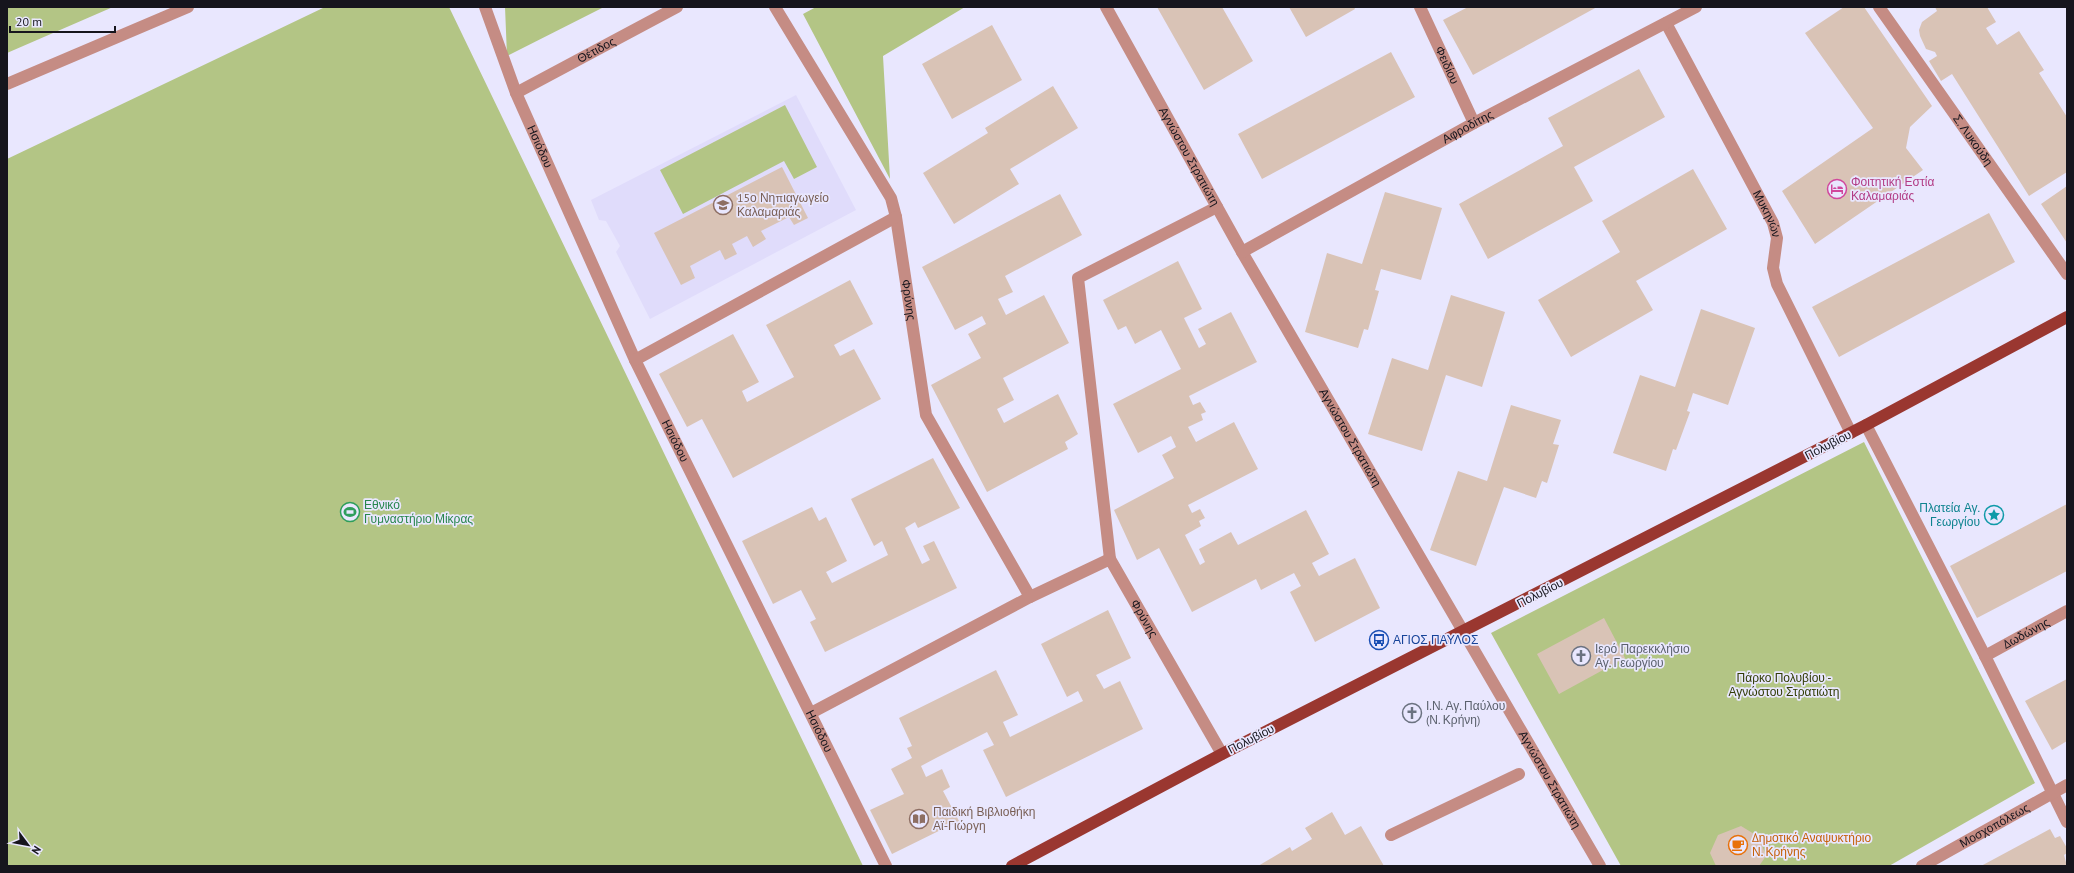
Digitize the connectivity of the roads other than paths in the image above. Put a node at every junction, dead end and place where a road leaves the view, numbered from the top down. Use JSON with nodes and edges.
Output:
{"nodes":[{"id":1,"x":188,"y":7,"type":"edge"},
{"id":2,"x":485,"y":7,"type":"edge"},
{"id":3,"x":677,"y":7,"type":"edge"},
{"id":4,"x":775,"y":7,"type":"edge"},
{"id":5,"x":1106,"y":7,"type":"edge"},
{"id":6,"x":1420,"y":7,"type":"edge"},
{"id":7,"x":1696,"y":7,"type":"edge"},
{"id":8,"x":1879,"y":7,"type":"edge"},
{"id":9,"x":1666,"y":23,"type":"junction"},
{"id":10,"x":7,"y":84,"type":"edge"},
{"id":11,"x":516,"y":92,"type":"junction"},
{"id":12,"x":1474,"y":123,"type":"junction"},
{"id":13,"x":1217,"y":207,"type":"junction"},
{"id":14,"x":896,"y":217,"type":"junction"},
{"id":15,"x":1242,"y":252,"type":"junction"},
{"id":16,"x":2067,"y":274,"type":"edge"},
{"id":17,"x":2067,"y":316,"type":"edge"},
{"id":18,"x":635,"y":360,"type":"junction"},
{"id":19,"x":1866,"y":425,"type":"junction"},
{"id":20,"x":1851,"y":433,"type":"junction"},
{"id":21,"x":1110,"y":559,"type":"junction"},
{"id":22,"x":1030,"y":597,"type":"junction"},
{"id":23,"x":2067,"y":611,"type":"edge"},
{"id":24,"x":1463,"y":632,"type":"junction"},
{"id":25,"x":1985,"y":656,"type":"junction"},
{"id":26,"x":811,"y":713,"type":"junction"},
{"id":27,"x":1222,"y":754,"type":"junction"},
{"id":28,"x":1519,"y":774,"type":"dead end"},
{"id":29,"x":2067,"y":785,"type":"edge"},
{"id":30,"x":2052,"y":792,"type":"junction"},
{"id":31,"x":2067,"y":822,"type":"edge"},
{"id":32,"x":1391,"y":835,"type":"dead end"},
{"id":33,"x":886,"y":866,"type":"edge"},
{"id":34,"x":1012,"y":866,"type":"edge"},
{"id":35,"x":1600,"y":866,"type":"edge"},
{"id":36,"x":1922,"y":866,"type":"edge"}],
"edges":[{"from":1,"to":10,"type":"street"},
{"from":2,"to":11,"type":"street","name":"Ησιόδου"},
{"from":3,"to":11,"type":"street","name":"Θέτιδος"},
{"from":4,"to":14,"type":"street","name":"Φρύνης"},
{"from":5,"to":13,"type":"street","name":"Αγνώστου Στρατιώτη"},
{"from":6,"to":12,"type":"street","name":"Φειδίου"},
{"from":7,"to":9,"type":"street","name":"Αφροδίτης"},
{"from":8,"to":16,"type":"street","name":"Σ. Λυκούδη"},
{"from":9,"to":12,"type":"street","name":"Αφροδίτης"},
{"from":9,"to":20,"type":"street","name":"Μυκηνών"},
{"from":11,"to":18,"type":"street","name":"Ησιόδου"},
{"from":12,"to":15,"type":"street","name":"Αφροδίτης"},
{"from":13,"to":15,"type":"street","name":"Αγνώστου Στρατιώτη"},
{"from":13,"to":21,"type":"street"},
{"from":14,"to":18,"type":"street"},
{"from":14,"to":22,"type":"street","name":"Φρύνης"},
{"from":15,"to":24,"type":"street","name":"Αγνώστου Στρατιώτη"},
{"from":17,"to":19,"type":"main road","name":"Πολυβίου"},
{"from":18,"to":26,"type":"street","name":"Ησιόδου"},
{"from":19,"to":20,"type":"main road","name":"Πολυβίου"},
{"from":19,"to":25,"type":"street"},
{"from":20,"to":24,"type":"main road","name":"Πολυβίου"},
{"from":21,"to":22,"type":"street"},
{"from":21,"to":27,"type":"street","name":"Φρύνης"},
{"from":22,"to":26,"type":"street"},
{"from":23,"to":25,"type":"street","name":"Δωδώνης"},
{"from":24,"to":27,"type":"main road","name":"Πολυβίου"},
{"from":24,"to":35,"type":"street","name":"Αγνώστου Στρατιώτη"},
{"from":25,"to":30,"type":"street"},
{"from":26,"to":33,"type":"street","name":"Ησιόδου"},
{"from":27,"to":34,"type":"main road","name":"Πολυβίου"},
{"from":28,"to":32,"type":"street"},
{"from":29,"to":30,"type":"street","name":"Μοσχοπόλεως"},
{"from":30,"to":31,"type":"street"},
{"from":30,"to":36,"type":"street","name":"Μοσχοπόλεως"}]}
